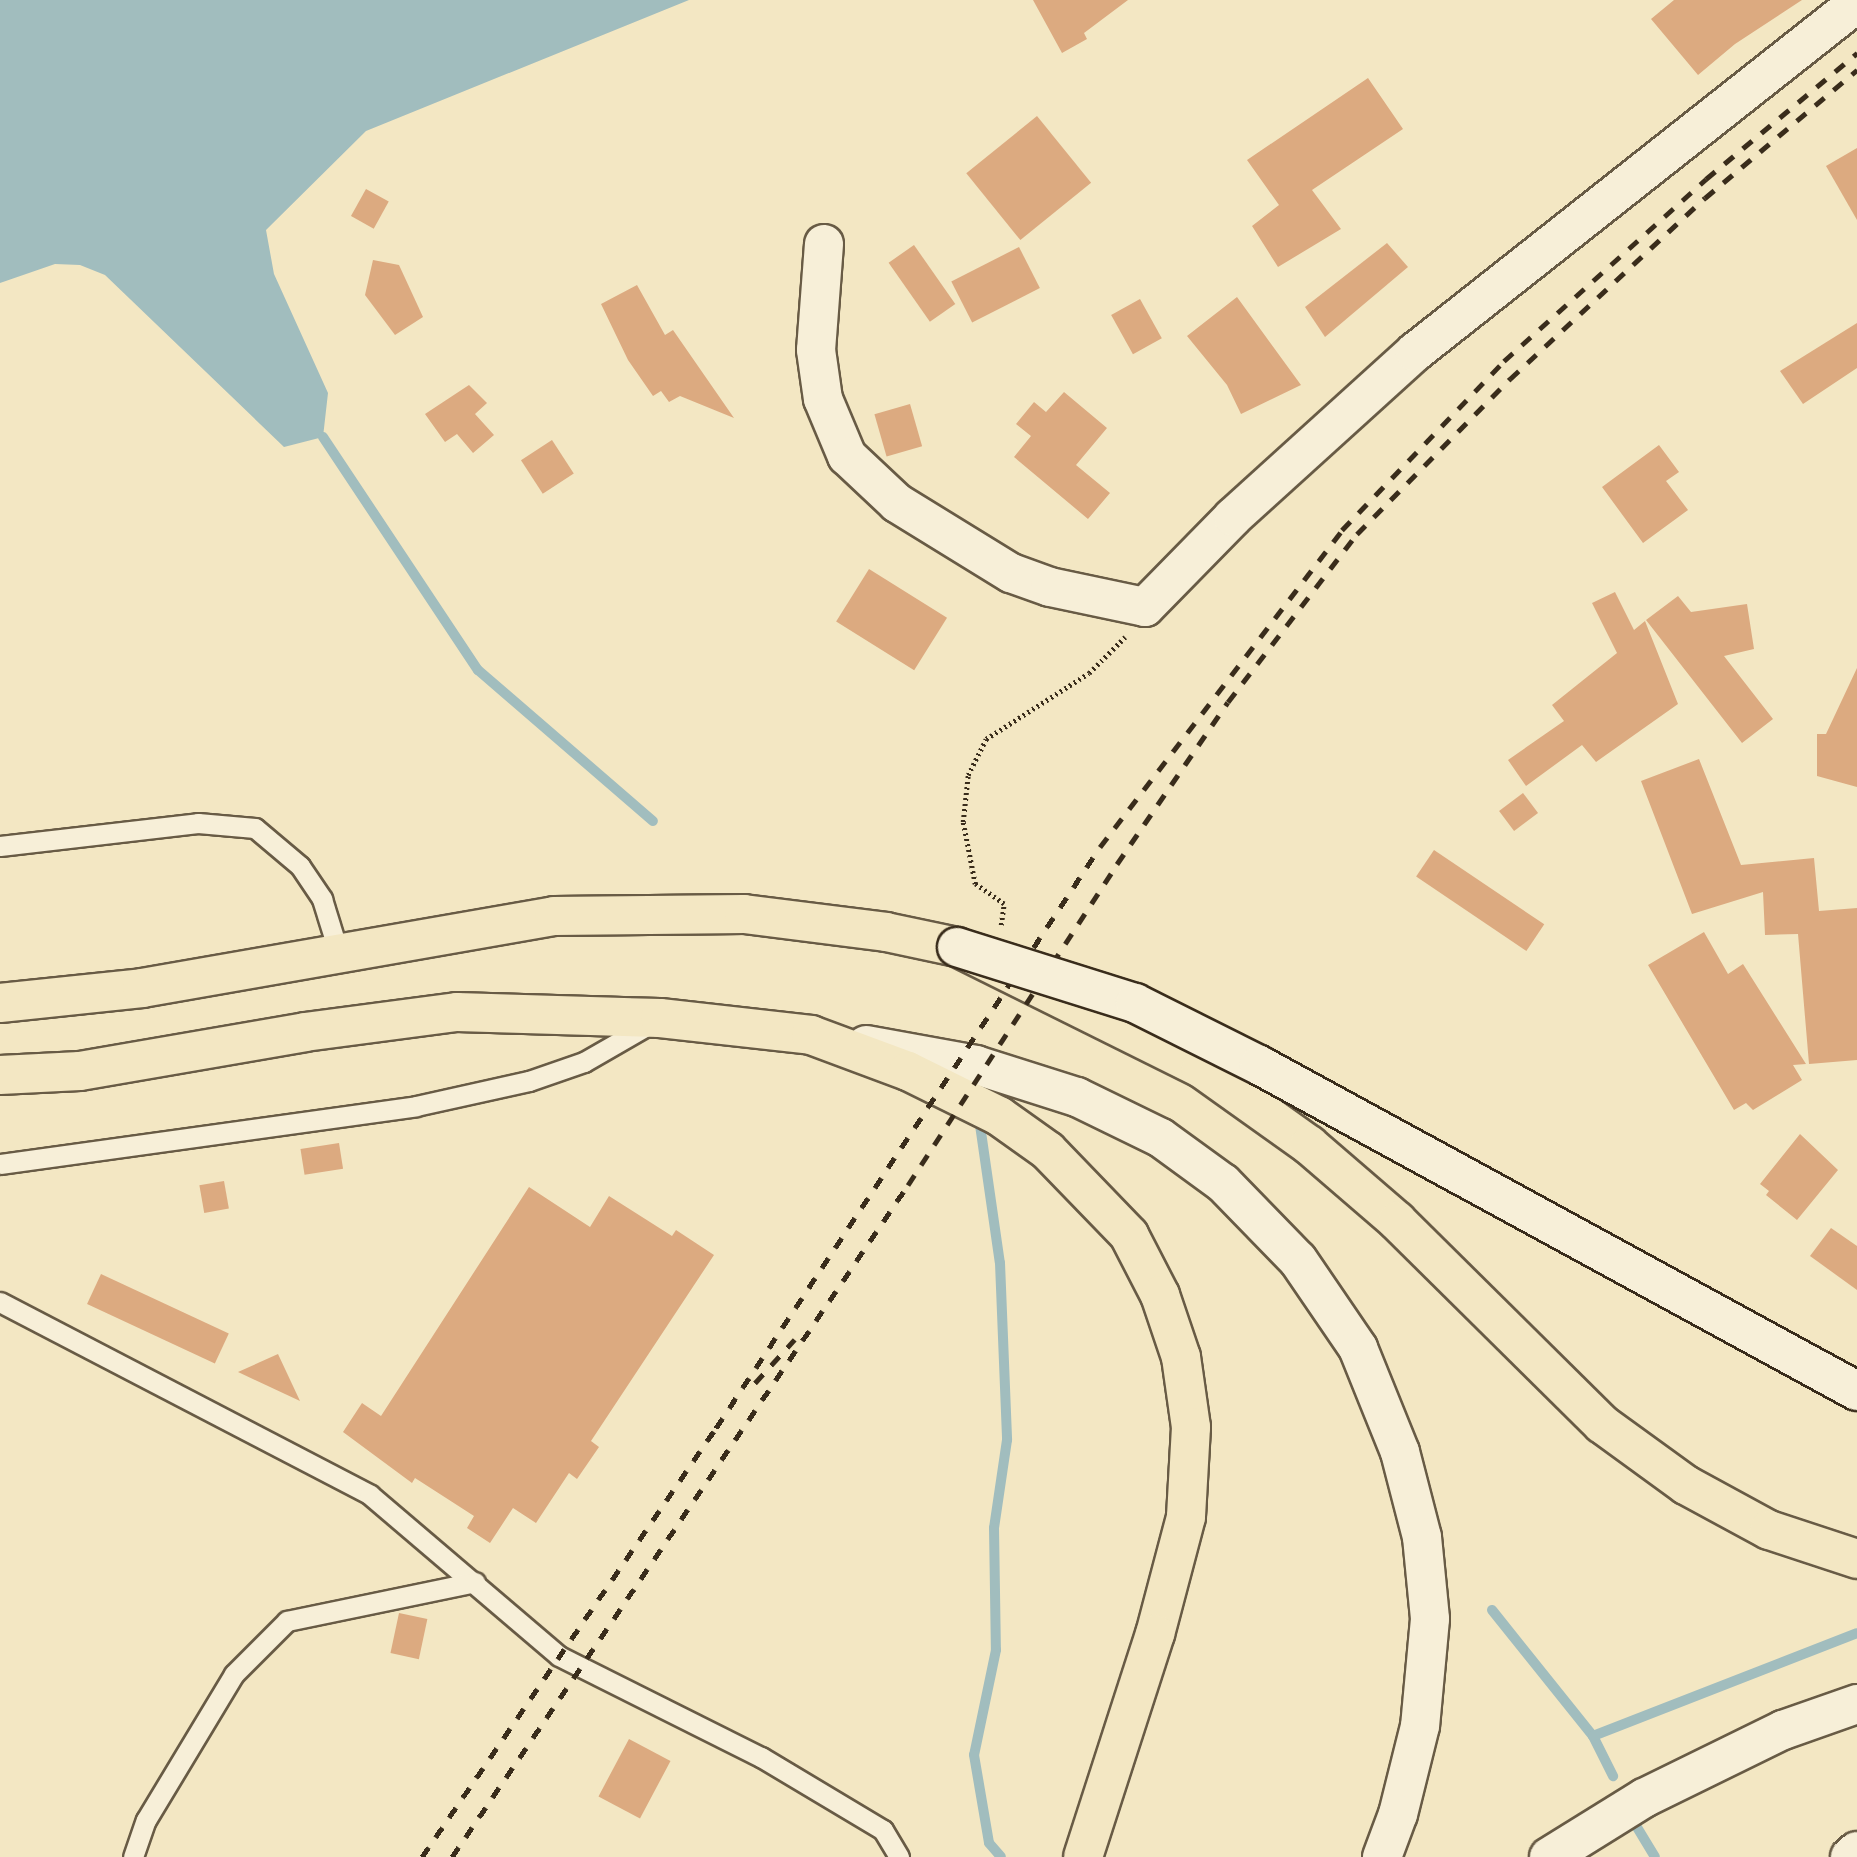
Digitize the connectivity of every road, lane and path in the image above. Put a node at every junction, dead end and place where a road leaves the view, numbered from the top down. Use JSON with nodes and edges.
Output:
{"nodes":[{"id":1,"x":1857,"y":3,"type":"edge"},
{"id":2,"x":824,"y":244,"type":"dead end"},
{"id":3,"x":1145,"y":607,"type":"junction"},
{"id":4,"x":0,"y":846,"type":"edge"},
{"id":5,"x":1004,"y":904,"type":"dead end"},
{"id":6,"x":957,"y":947,"type":"junction"},
{"id":7,"x":339,"y":954,"type":"junction"},
{"id":8,"x":0,"y":1003,"type":"edge"},
{"id":9,"x":660,"y":1018,"type":"junction"},
{"id":10,"x":811,"y":1035,"type":"junction"},
{"id":11,"x":0,"y":1075,"type":"edge"},
{"id":12,"x":0,"y":1164,"type":"edge"},
{"id":13,"x":0,"y":1302,"type":"edge"},
{"id":14,"x":1857,"y":1391,"type":"edge"},
{"id":15,"x":1857,"y":1559,"type":"edge"},
{"id":16,"x":475,"y":1582,"type":"junction"},
{"id":17,"x":1857,"y":1704,"type":"edge"},
{"id":18,"x":1857,"y":1851,"type":"edge"},
{"id":19,"x":133,"y":1857,"type":"edge"},
{"id":20,"x":899,"y":1857,"type":"edge"},
{"id":21,"x":1083,"y":1857,"type":"edge"},
{"id":22,"x":1382,"y":1857,"type":"edge"},
{"id":23,"x":1549,"y":1857,"type":"edge"},
{"id":24,"x":1850,"y":1857,"type":"edge"}],
"edges":[{"from":1,"to":3,"type":"main road"},
{"from":2,"to":3,"type":"main road"},
{"from":3,"to":5,"type":"path"},
{"from":4,"to":7,"type":"lane"},
{"from":6,"to":7,"type":"main road"},
{"from":6,"to":14,"type":"main road","bridge":true},
{"from":6,"to":15,"type":"main road"},
{"from":7,"to":8,"type":"main road"},
{"from":9,"to":10,"type":"main road"},
{"from":9,"to":11,"type":"main road"},
{"from":9,"to":12,"type":"lane"},
{"from":10,"to":21,"type":"main road"},
{"from":10,"to":22,"type":"main road"},
{"from":13,"to":16,"type":"lane"},
{"from":16,"to":19,"type":"lane"},
{"from":16,"to":20,"type":"lane"},
{"from":17,"to":23,"type":"main road"},
{"from":18,"to":24,"type":"main road"}]}
